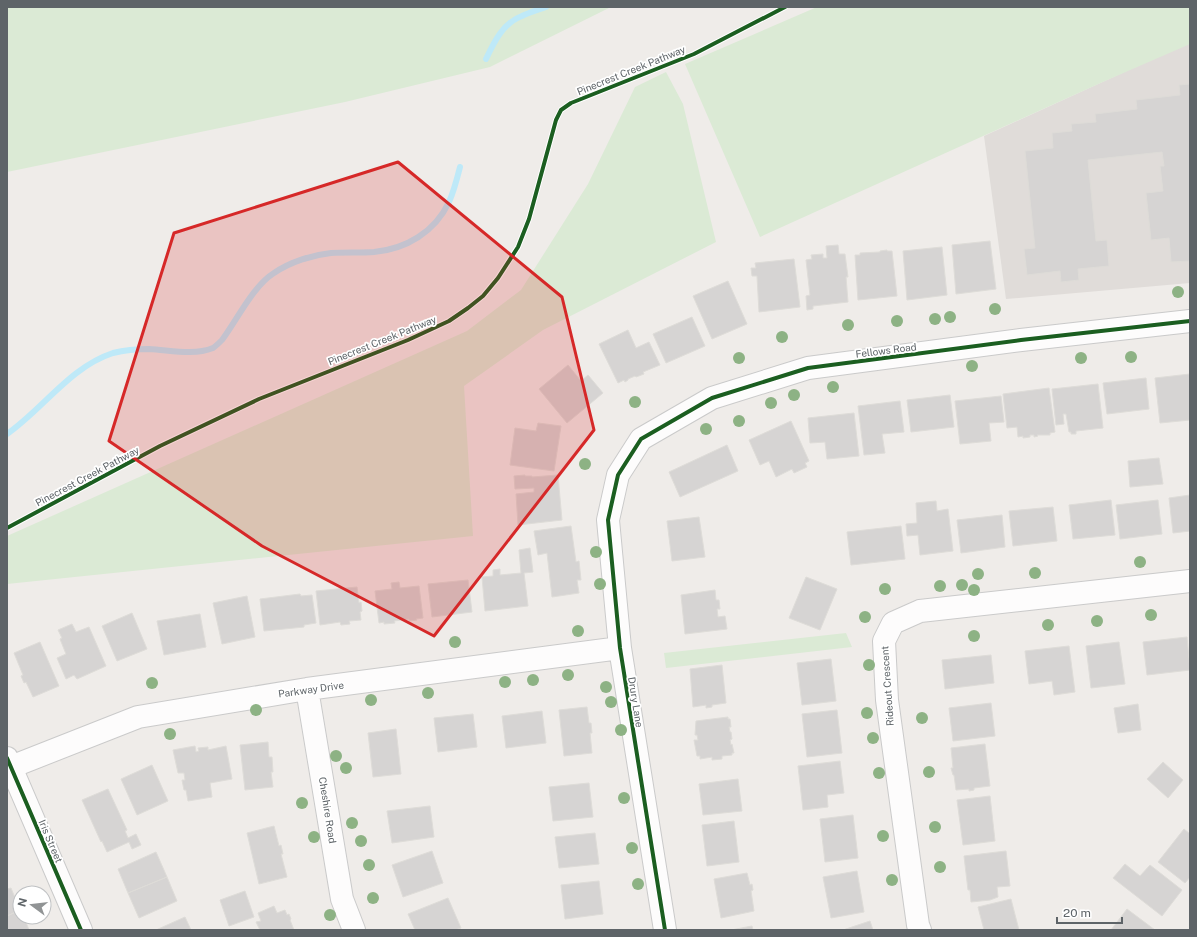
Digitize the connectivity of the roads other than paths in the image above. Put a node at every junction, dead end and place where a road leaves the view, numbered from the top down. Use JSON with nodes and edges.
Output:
{"nodes":[{"id":1,"x":1190,"y":321,"type":"edge"},
{"id":2,"x":618,"y":475,"type":"joint"},
{"id":3,"x":1190,"y":581,"type":"edge"},
{"id":4,"x":620,"y":648,"type":"junction"},
{"id":5,"x":307,"y":689,"type":"junction"},
{"id":6,"x":9,"y":762,"type":"edge"},
{"id":7,"x":81,"y":930,"type":"edge"},
{"id":8,"x":354,"y":930,"type":"edge"},
{"id":9,"x":665,"y":930,"type":"edge"},
{"id":10,"x":920,"y":930,"type":"edge"}],
"edges":[{"from":1,"to":2,"type":"street","name":"Fellows Road"},
{"from":2,"to":4,"type":"street","name":"Drury Lane"},
{"from":3,"to":10,"type":"street","name":"Rideout Crescent"},
{"from":4,"to":5,"type":"street","name":"Parkway Drive"},
{"from":4,"to":9,"type":"street","name":"Drury Lane"},
{"from":5,"to":6,"type":"street","name":"Parkway Drive"},
{"from":5,"to":8,"type":"street","name":"Cheshire Road"},
{"from":6,"to":7,"type":"street","name":"Iris Street"}]}
